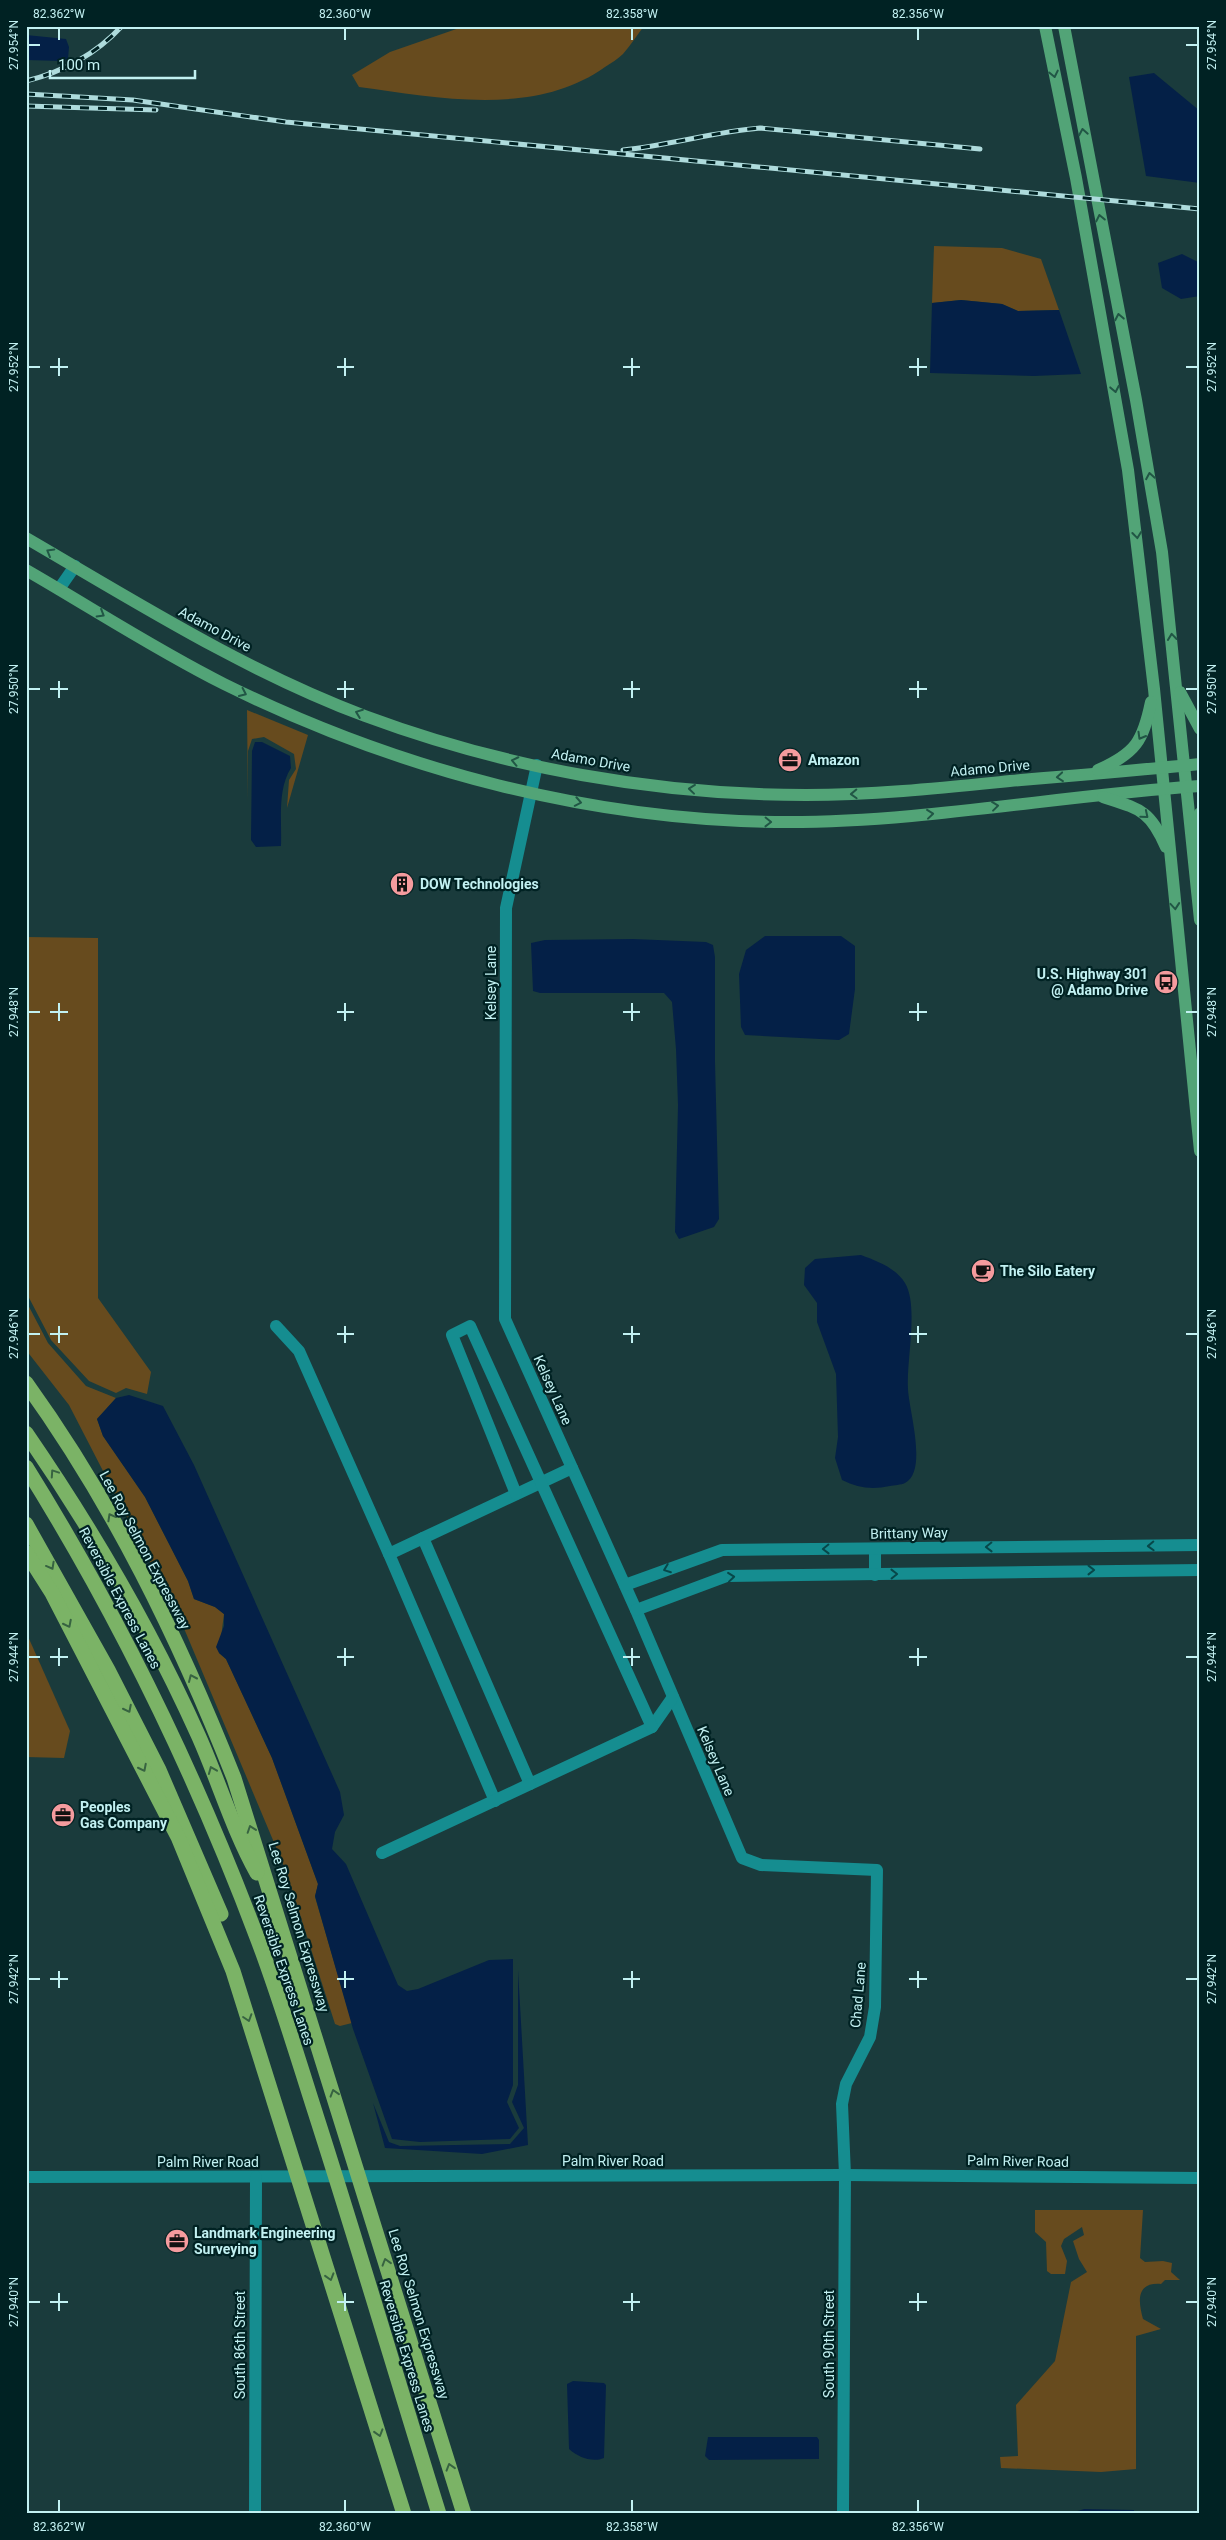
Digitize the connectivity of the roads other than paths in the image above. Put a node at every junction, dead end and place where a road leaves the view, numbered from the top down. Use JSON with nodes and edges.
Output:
{"nodes":[{"id":1,"x":1045,"y":26,"type":"edge"},
{"id":2,"x":1064,"y":26,"type":"edge"},
{"id":3,"x":26,"y":538,"type":"edge"},
{"id":4,"x":75,"y":566,"type":"junction"},
{"id":5,"x":26,"y":570,"type":"edge"},
{"id":6,"x":60,"y":589,"type":"junction"},
{"id":7,"x":1176,"y":686,"type":"junction"},
{"id":8,"x":1154,"y":689,"type":"junction"},
{"id":9,"x":1200,"y":729,"type":"edge"},
{"id":10,"x":1200,"y":764,"type":"edge"},
{"id":11,"x":537,"y":765,"type":"junction"},
{"id":12,"x":1184,"y":766,"type":"junction"},
{"id":13,"x":1161,"y":768,"type":"junction"},
{"id":14,"x":1086,"y":775,"type":"junction"},
{"id":15,"x":1200,"y":786,"type":"edge"},
{"id":16,"x":1186,"y":787,"type":"junction"},
{"id":17,"x":1163,"y":788,"type":"junction"},
{"id":18,"x":530,"y":792,"type":"junction"},
{"id":19,"x":1101,"y":796,"type":"junction"},
{"id":20,"x":1200,"y":813,"type":"edge"},
{"id":21,"x":1191,"y":841,"type":"junction"},
{"id":22,"x":1170,"y":858,"type":"junction"},
{"id":23,"x":1200,"y":920,"type":"edge"},
{"id":24,"x":1200,"y":1151,"type":"edge"},
{"id":25,"x":276,"y":1326,"type":"dead end"},
{"id":26,"x":26,"y":1383,"type":"edge"},
{"id":27,"x":26,"y":1433,"type":"edge"},
{"id":28,"x":26,"y":1467,"type":"edge"},
{"id":29,"x":572,"y":1468,"type":"junction"},
{"id":30,"x":541,"y":1483,"type":"junction"},
{"id":31,"x":516,"y":1494,"type":"junction"},
{"id":32,"x":26,"y":1524,"type":"edge"},
{"id":33,"x":423,"y":1538,"type":"junction"},
{"id":34,"x":1200,"y":1544,"type":"edge"},
{"id":35,"x":1058,"y":1547,"type":"junction"},
{"id":36,"x":874,"y":1549,"type":"junction"},
{"id":37,"x":26,"y":1552,"type":"edge"},
{"id":38,"x":389,"y":1554,"type":"junction"},
{"id":39,"x":1058,"y":1570,"type":"junction"},
{"id":40,"x":1200,"y":1570,"type":"edge"},
{"id":41,"x":874,"y":1575,"type":"junction"},
{"id":42,"x":625,"y":1586,"type":"junction"},
{"id":43,"x":636,"y":1610,"type":"junction"},
{"id":44,"x":673,"y":1696,"type":"junction"},
{"id":45,"x":652,"y":1726,"type":"junction"},
{"id":46,"x":530,"y":1784,"type":"junction"},
{"id":47,"x":495,"y":1800,"type":"junction"},
{"id":48,"x":382,"y":1853,"type":"dead end"},
{"id":49,"x":877,"y":1870,"type":"joint"},
{"id":50,"x":271,"y":1892,"type":"junction"},
{"id":51,"x":233,"y":1971,"type":"junction"},
{"id":52,"x":845,"y":2175,"type":"junction"},
{"id":53,"x":26,"y":2177,"type":"edge"},
{"id":54,"x":256,"y":2177,"type":"junction"},
{"id":55,"x":1200,"y":2178,"type":"edge"},
{"id":56,"x":255,"y":2514,"type":"edge"},
{"id":57,"x":404,"y":2514,"type":"edge"},
{"id":58,"x":439,"y":2514,"type":"edge"},
{"id":59,"x":464,"y":2514,"type":"edge"},
{"id":60,"x":844,"y":2514,"type":"edge"}],
"edges":[{"from":1,"to":8,"type":"main road","one_way":true},
{"from":7,"to":2,"type":"main road","one_way":true},
{"from":4,"to":3,"type":"main road","name":"Adamo Drive","one_way":true},
{"from":4,"to":6,"type":"street"},
{"from":11,"to":4,"type":"main road","name":"Adamo Drive","one_way":true},
{"from":5,"to":6,"type":"main road"},
{"from":6,"to":18,"type":"main road","one_way":true},
{"from":7,"to":9,"type":"main road"},
{"from":7,"to":12,"type":"main road"},
{"from":8,"to":13,"type":"main road"},
{"from":8,"to":14,"type":"main road","one_way":true},
{"from":10,"to":12,"type":"main road","name":"Adamo Drive"},
{"from":14,"to":11,"type":"main road","name":"Adamo Drive","one_way":true},
{"from":11,"to":18,"type":"street","name":"Kelsey Lane"},
{"from":12,"to":13,"type":"main road","name":"Adamo Drive"},
{"from":12,"to":16,"type":"main road"},
{"from":13,"to":14,"type":"main road","name":"Adamo Drive"},
{"from":13,"to":17,"type":"main road"},
{"from":15,"to":16,"type":"main road"},
{"from":16,"to":17,"type":"main road"},
{"from":16,"to":21,"type":"main road"},
{"from":17,"to":19,"type":"main road"},
{"from":17,"to":22,"type":"main road"},
{"from":18,"to":19,"type":"main road","one_way":true},
{"from":18,"to":29,"type":"street","name":"Kelsey Lane"},
{"from":19,"to":22,"type":"main road","one_way":true},
{"from":20,"to":21,"type":"main road"},
{"from":21,"to":23,"type":"main road"},
{"from":22,"to":24,"type":"main road","one_way":true},
{"from":25,"to":38,"type":"street"},
{"from":50,"to":26,"type":"highway","name":"Lee Roy Selmon Expressway","one_way":true},
{"from":50,"to":27,"type":"highway","one_way":true},
{"from":28,"to":58,"type":"highway","name":"Reversible Express Lanes"},
{"from":29,"to":30,"type":"street"},
{"from":29,"to":42,"type":"street","name":"Kelsey Lane"},
{"from":30,"to":31,"type":"street"},
{"from":30,"to":31,"type":"street"},
{"from":30,"to":45,"type":"street"},
{"from":31,"to":33,"type":"street"},
{"from":32,"to":51,"type":"highway","one_way":true},
{"from":33,"to":38,"type":"street"},
{"from":33,"to":46,"type":"street"},
{"from":34,"to":35,"type":"street","name":"Brittany Way","one_way":true},
{"from":35,"to":36,"type":"street","name":"Brittany Way","one_way":true},
{"from":35,"to":39,"type":"street"},
{"from":36,"to":41,"type":"street"},
{"from":36,"to":42,"type":"street","name":"Brittany Way","one_way":true},
{"from":37,"to":51,"type":"highway","one_way":true},
{"from":38,"to":47,"type":"street"},
{"from":39,"to":40,"type":"street","one_way":true},
{"from":41,"to":39,"type":"street","one_way":true},
{"from":43,"to":41,"type":"street","one_way":true},
{"from":42,"to":43,"type":"street","name":"Kelsey Lane"},
{"from":43,"to":44,"type":"street","name":"Kelsey Lane"},
{"from":44,"to":45,"type":"street"},
{"from":44,"to":49,"type":"street","name":"Kelsey Lane"},
{"from":45,"to":46,"type":"street"},
{"from":46,"to":47,"type":"street"},
{"from":47,"to":48,"type":"street"},
{"from":49,"to":52,"type":"street","name":"Chad Lane"},
{"from":59,"to":50,"type":"highway","name":"Lee Roy Selmon Expressway","one_way":true},
{"from":51,"to":57,"type":"highway","one_way":true},
{"from":52,"to":54,"type":"street","name":"Palm River Road"},
{"from":52,"to":55,"type":"street","name":"Palm River Road"},
{"from":52,"to":60,"type":"street","name":"South 90th Street"},
{"from":53,"to":54,"type":"street","name":"Palm River Road"},
{"from":54,"to":56,"type":"street","name":"South 86th Street"}]}
